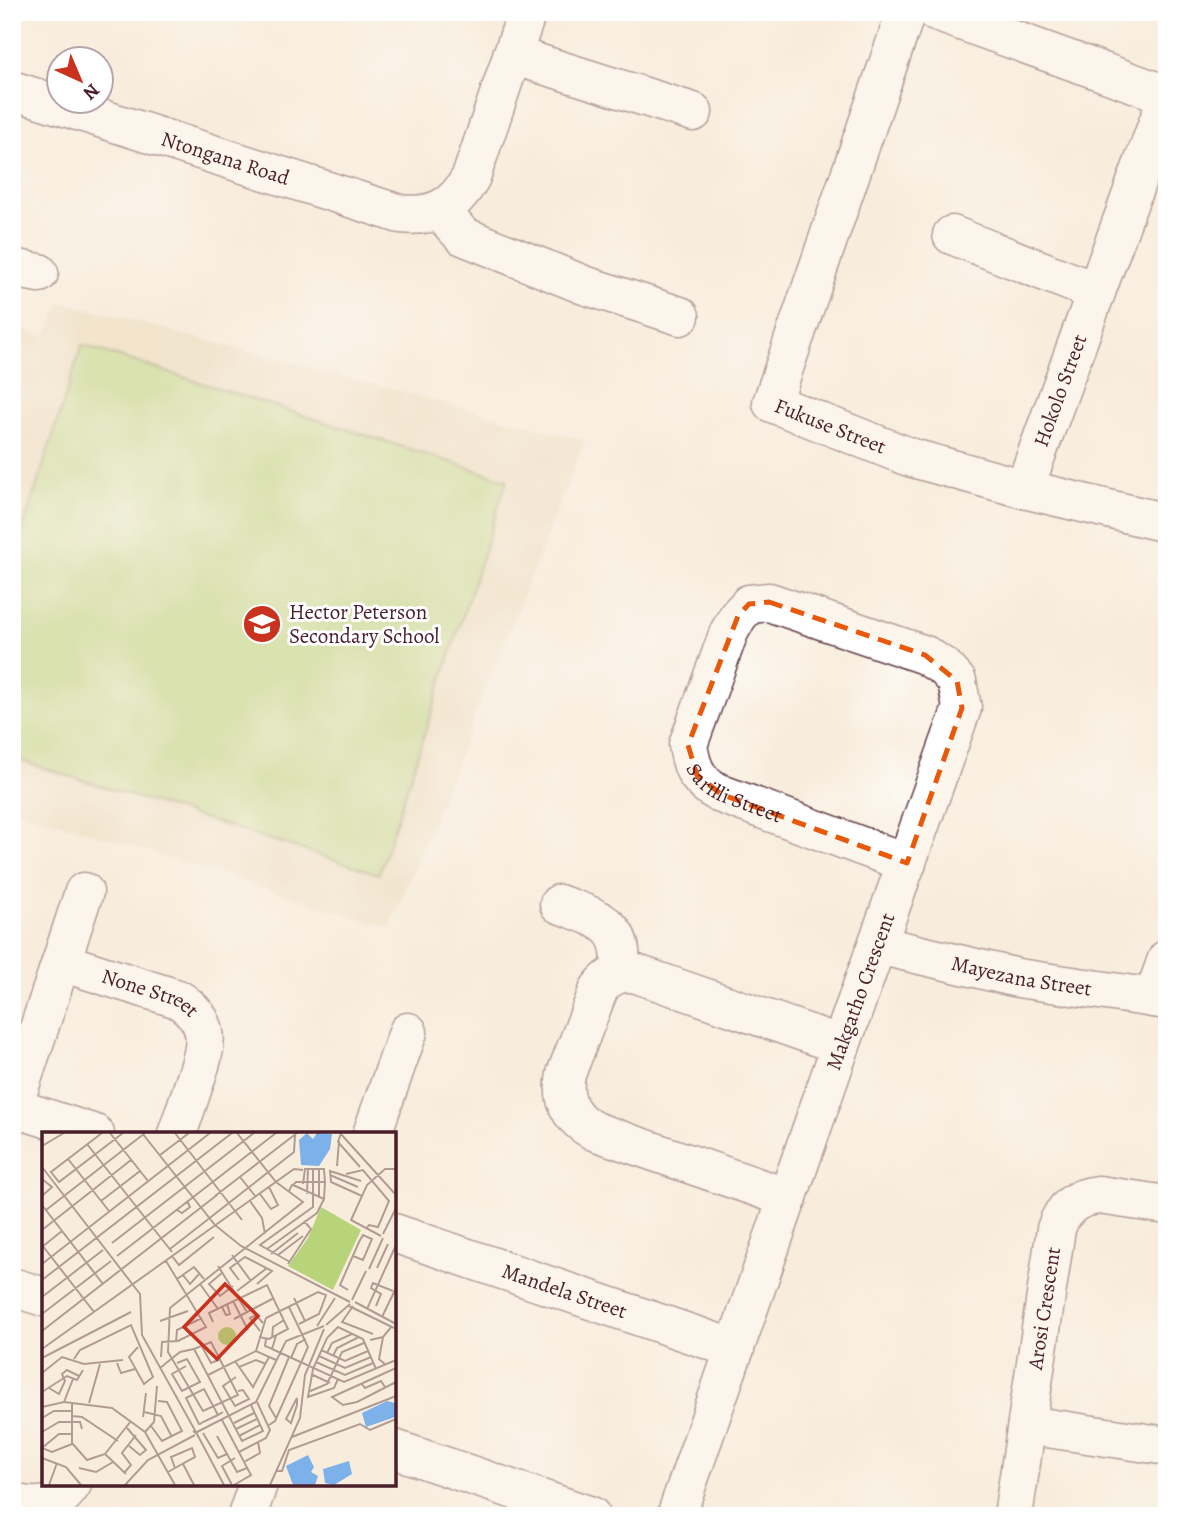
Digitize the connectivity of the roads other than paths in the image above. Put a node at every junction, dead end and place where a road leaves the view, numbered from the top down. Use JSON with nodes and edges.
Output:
{"nodes":[{"id":1,"x":527,"y":12,"type":"edge"},
{"id":2,"x":906,"y":12,"type":"edge"},
{"id":3,"x":936,"y":12,"type":"edge"},
{"id":4,"x":512,"y":55,"type":"junction"},
{"id":5,"x":12,"y":90,"type":"edge"},
{"id":6,"x":1167,"y":97,"type":"edge"},
{"id":7,"x":693,"y":112,"type":"dead end"},
{"id":8,"x":439,"y":210,"type":"junction"},
{"id":9,"x":952,"y":235,"type":"dead end"},
{"id":10,"x":1096,"y":292,"type":"junction"},
{"id":11,"x":680,"y":316,"type":"dead end"},
{"id":12,"x":1024,"y":489,"type":"junction"},
{"id":13,"x":1167,"y":523,"type":"edge"},
{"id":14,"x":749,"y":604,"type":"joint"},
{"id":15,"x":907,"y":863,"type":"junction"},
{"id":16,"x":84,"y":892,"type":"dead end"},
{"id":17,"x":559,"y":904,"type":"dead end"},
{"id":18,"x":878,"y":945,"type":"junction"},
{"id":19,"x":1167,"y":959,"type":"edge"},
{"id":20,"x":61,"y":962,"type":"junction"},
{"id":21,"x":619,"y":974,"type":"junction"},
{"id":22,"x":1160,"y":999,"type":"edge"},
{"id":23,"x":408,"y":1032,"type":"dead end"},
{"id":24,"x":841,"y":1045,"type":"junction"},
{"id":25,"x":13,"y":1107,"type":"edge"},
{"id":26,"x":88,"y":1132,"type":"edge"},
{"id":27,"x":178,"y":1132,"type":"edge"},
{"id":28,"x":373,"y":1132,"type":"edge"},
{"id":29,"x":788,"y":1198,"type":"junction"},
{"id":30,"x":1167,"y":1205,"type":"edge"},
{"id":31,"x":396,"y":1234,"type":"edge"},
{"id":32,"x":12,"y":1287,"type":"edge"},
{"id":33,"x":42,"y":1296,"type":"edge"},
{"id":34,"x":735,"y":1349,"type":"junction"},
{"id":35,"x":1027,"y":1425,"type":"junction"},
{"id":36,"x":1167,"y":1446,"type":"edge"},
{"id":37,"x":396,"y":1451,"type":"edge"},
{"id":38,"x":70,"y":1486,"type":"edge"},
{"id":39,"x":257,"y":1486,"type":"edge"},
{"id":40,"x":12,"y":1502,"type":"edge"},
{"id":41,"x":247,"y":1516,"type":"edge"},
{"id":42,"x":590,"y":1516,"type":"edge"},
{"id":43,"x":676,"y":1516,"type":"edge"},
{"id":44,"x":1013,"y":1516,"type":"edge"}],
"edges":[{"from":1,"to":4,"type":"street"},
{"from":2,"to":12,"type":"street","name":"Fukuse Street"},
{"from":3,"to":6,"type":"street"},
{"from":4,"to":7,"type":"street"},
{"from":4,"to":8,"type":"street"},
{"from":5,"to":8,"type":"street","name":"Ntongana Road"},
{"from":6,"to":10,"type":"street","name":"Hokolo Street"},
{"from":8,"to":11,"type":"street"},
{"from":9,"to":10,"type":"street"},
{"from":10,"to":12,"type":"street","name":"Hokolo Street"},
{"from":12,"to":13,"type":"street","name":"Fukuse Street"},
{"from":14,"to":15,"type":"street","name":"Sarilli Street"},
{"from":14,"to":15,"type":"street","name":"Makgatho Crescent"},
{"from":15,"to":18,"type":"street","name":"Makgatho Crescent"},
{"from":16,"to":20,"type":"street"},
{"from":17,"to":21,"type":"street"},
{"from":18,"to":22,"type":"street","name":"Mayezana Street"},
{"from":18,"to":24,"type":"street","name":"Makgatho Crescent"},
{"from":19,"to":22,"type":"street"},
{"from":20,"to":25,"type":"street"},
{"from":20,"to":27,"type":"street","name":"None Street"},
{"from":21,"to":24,"type":"street"},
{"from":21,"to":29,"type":"street"},
{"from":23,"to":28,"type":"street"},
{"from":24,"to":29,"type":"street","name":"Makgatho Crescent"},
{"from":25,"to":26,"type":"street"},
{"from":29,"to":34,"type":"street","name":"Makgatho Crescent"},
{"from":30,"to":35,"type":"street","name":"Arosi Crescent"},
{"from":31,"to":34,"type":"street","name":"Mandela Street"},
{"from":32,"to":33,"type":"street"},
{"from":34,"to":43,"type":"street","name":"Makgatho Crescent"},
{"from":35,"to":36,"type":"street"},
{"from":35,"to":44,"type":"street","name":"Arosi Crescent"},
{"from":37,"to":42,"type":"street"},
{"from":38,"to":40,"type":"street"},
{"from":39,"to":41,"type":"street"}]}
